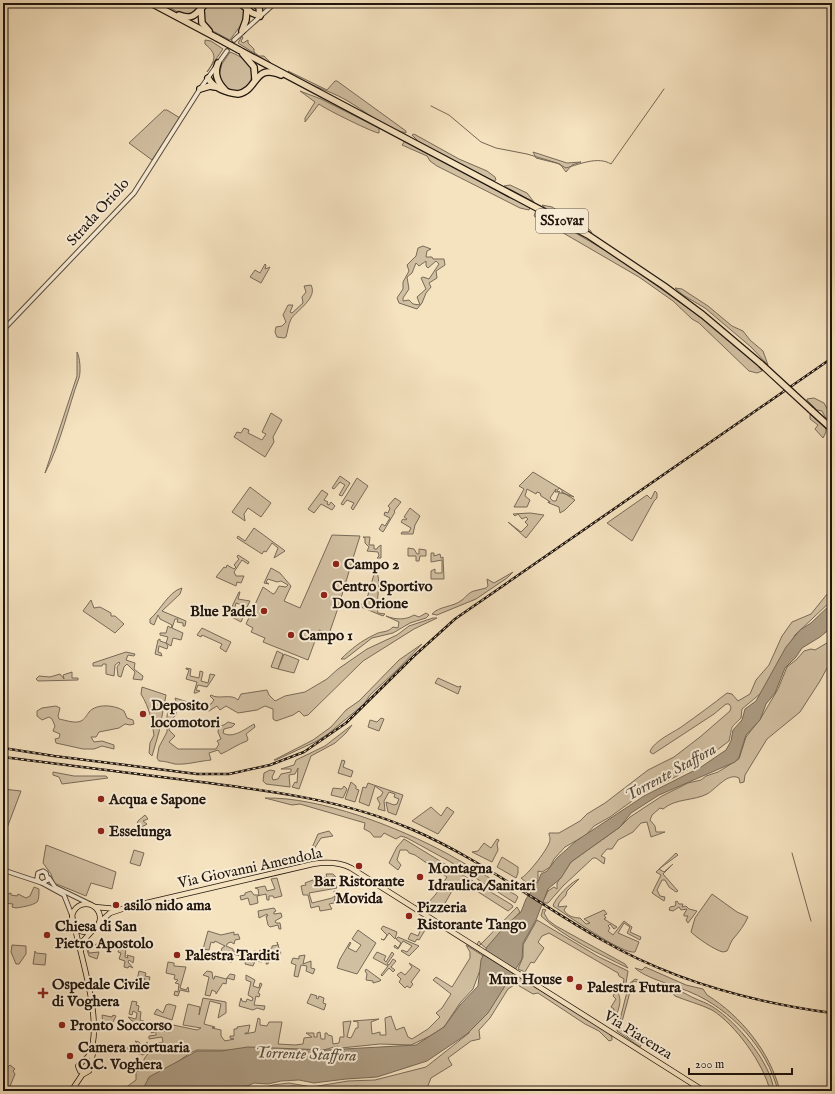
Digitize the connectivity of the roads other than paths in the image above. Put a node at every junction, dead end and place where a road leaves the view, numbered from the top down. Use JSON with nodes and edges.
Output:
{"nodes":[{"id":1,"x":150,"y":3,"type":"edge"},
{"id":2,"x":206,"y":3,"type":"edge"},
{"id":3,"x":240,"y":3,"type":"edge"},
{"id":4,"x":254,"y":3,"type":"edge"},
{"id":5,"x":271,"y":3,"type":"edge"},
{"id":6,"x":275,"y":3,"type":"edge"},
{"id":7,"x":201,"y":9,"type":"junction"},
{"id":8,"x":246,"y":9,"type":"junction"},
{"id":9,"x":173,"y":15,"type":"junction"},
{"id":10,"x":260,"y":16,"type":"junction"},
{"id":11,"x":242,"y":31,"type":"junction"},
{"id":12,"x":217,"y":38,"type":"junction"},
{"id":13,"x":234,"y":40,"type":"dead end"},
{"id":14,"x":227,"y":51,"type":"dead end"},
{"id":15,"x":245,"y":54,"type":"junction"},
{"id":16,"x":218,"y":63,"type":"junction"},
{"id":17,"x":287,"y":75,"type":"junction"},
{"id":18,"x":208,"y":78,"type":"junction"},
{"id":19,"x":255,"y":80,"type":"junction"},
{"id":20,"x":218,"y":85,"type":"junction"},
{"id":21,"x":200,"y":89,"type":"junction"},
{"id":22,"x":3,"y":330,"type":"edge"},
{"id":23,"x":832,"y":429,"type":"edge"},
{"id":24,"x":3,"y":870,"type":"edge"},
{"id":25,"x":37,"y":876,"type":"junction"},
{"id":26,"x":48,"y":877,"type":"junction"},
{"id":27,"x":26,"y":878,"type":"junction"},
{"id":28,"x":41,"y":883,"type":"junction"},
{"id":29,"x":93,"y":906,"type":"junction"},
{"id":30,"x":125,"y":908,"type":"junction"},
{"id":31,"x":72,"y":918,"type":"junction"},
{"id":32,"x":99,"y":923,"type":"junction"},
{"id":33,"x":74,"y":924,"type":"junction"},
{"id":34,"x":93,"y":930,"type":"junction"},
{"id":35,"x":477,"y":947,"type":"joint"},
{"id":36,"x":80,"y":954,"type":"junction"},
{"id":37,"x":91,"y":1001,"type":"junction"},
{"id":38,"x":84,"y":1062,"type":"junction"},
{"id":39,"x":89,"y":1066,"type":"junction"},
{"id":40,"x":80,"y":1071,"type":"junction"},
{"id":41,"x":73,"y":1089,"type":"edge"},
{"id":42,"x":704,"y":1091,"type":"edge"}],
"edges":[{"from":1,"to":9,"type":"highway","number":"SS10var"},
{"from":2,"to":7,"type":"highway"},
{"from":3,"to":8,"type":"highway"},
{"from":4,"to":5,"type":"highway"},
{"from":4,"to":10,"type":"highway"},
{"from":6,"to":10,"type":"street"},
{"from":7,"to":9,"type":"highway"},
{"from":7,"to":12,"type":"highway"},
{"from":8,"to":10,"type":"highway"},
{"from":8,"to":11,"type":"highway"},
{"from":9,"to":12,"type":"highway","number":"SS10var"},
{"from":10,"to":11,"type":"street"},
{"from":11,"to":13,"type":"street"},
{"from":12,"to":15,"type":"highway","number":"SS10var","bridge":true},
{"from":14,"to":16,"type":"street","name":"Strada Oriolo"},
{"from":15,"to":17,"type":"highway","number":"SS10var"},
{"from":15,"to":19,"type":"highway"},
{"from":16,"to":18,"type":"street","name":"Strada Oriolo"},
{"from":16,"to":20,"type":"highway"},
{"from":17,"to":19,"type":"highway"},
{"from":17,"to":23,"type":"highway","number":"SS10var","bridge":true},
{"from":18,"to":20,"type":"highway"},
{"from":18,"to":21,"type":"street","name":"Strada Oriolo"},
{"from":19,"to":20,"type":"highway"},
{"from":20,"to":21,"type":"highway"},
{"from":21,"to":22,"type":"street","name":"Strada Oriolo"},
{"from":24,"to":27,"type":"street"},
{"from":25,"to":26,"type":"street"},
{"from":25,"to":27,"type":"street"},
{"from":25,"to":28,"type":"street"},
{"from":26,"to":28,"type":"street"},
{"from":26,"to":29,"type":"street"},
{"from":27,"to":28,"type":"street"},
{"from":28,"to":31,"type":"street"},
{"from":29,"to":30,"type":"main road","name":"Via Giovanni Amendola"},
{"from":29,"to":31,"type":"main road"},
{"from":29,"to":32,"type":"main road"},
{"from":30,"to":32,"type":"main road","name":"Via Giovanni Amendola"},
{"from":30,"to":35,"type":"main road","name":"Via Giovanni Amendola"},
{"from":31,"to":33,"type":"main road"},
{"from":32,"to":34,"type":"main road"},
{"from":33,"to":34,"type":"main road"},
{"from":33,"to":36,"type":"main road"},
{"from":34,"to":36,"type":"main road"},
{"from":35,"to":42,"type":"main road","name":"Via Piacenza"},
{"from":36,"to":37,"type":"main road"},
{"from":37,"to":38,"type":"main road"},
{"from":37,"to":39,"type":"main road"},
{"from":38,"to":39,"type":"main road"},
{"from":38,"to":40,"type":"main road"},
{"from":39,"to":40,"type":"main road"},
{"from":40,"to":41,"type":"main road"}]}
